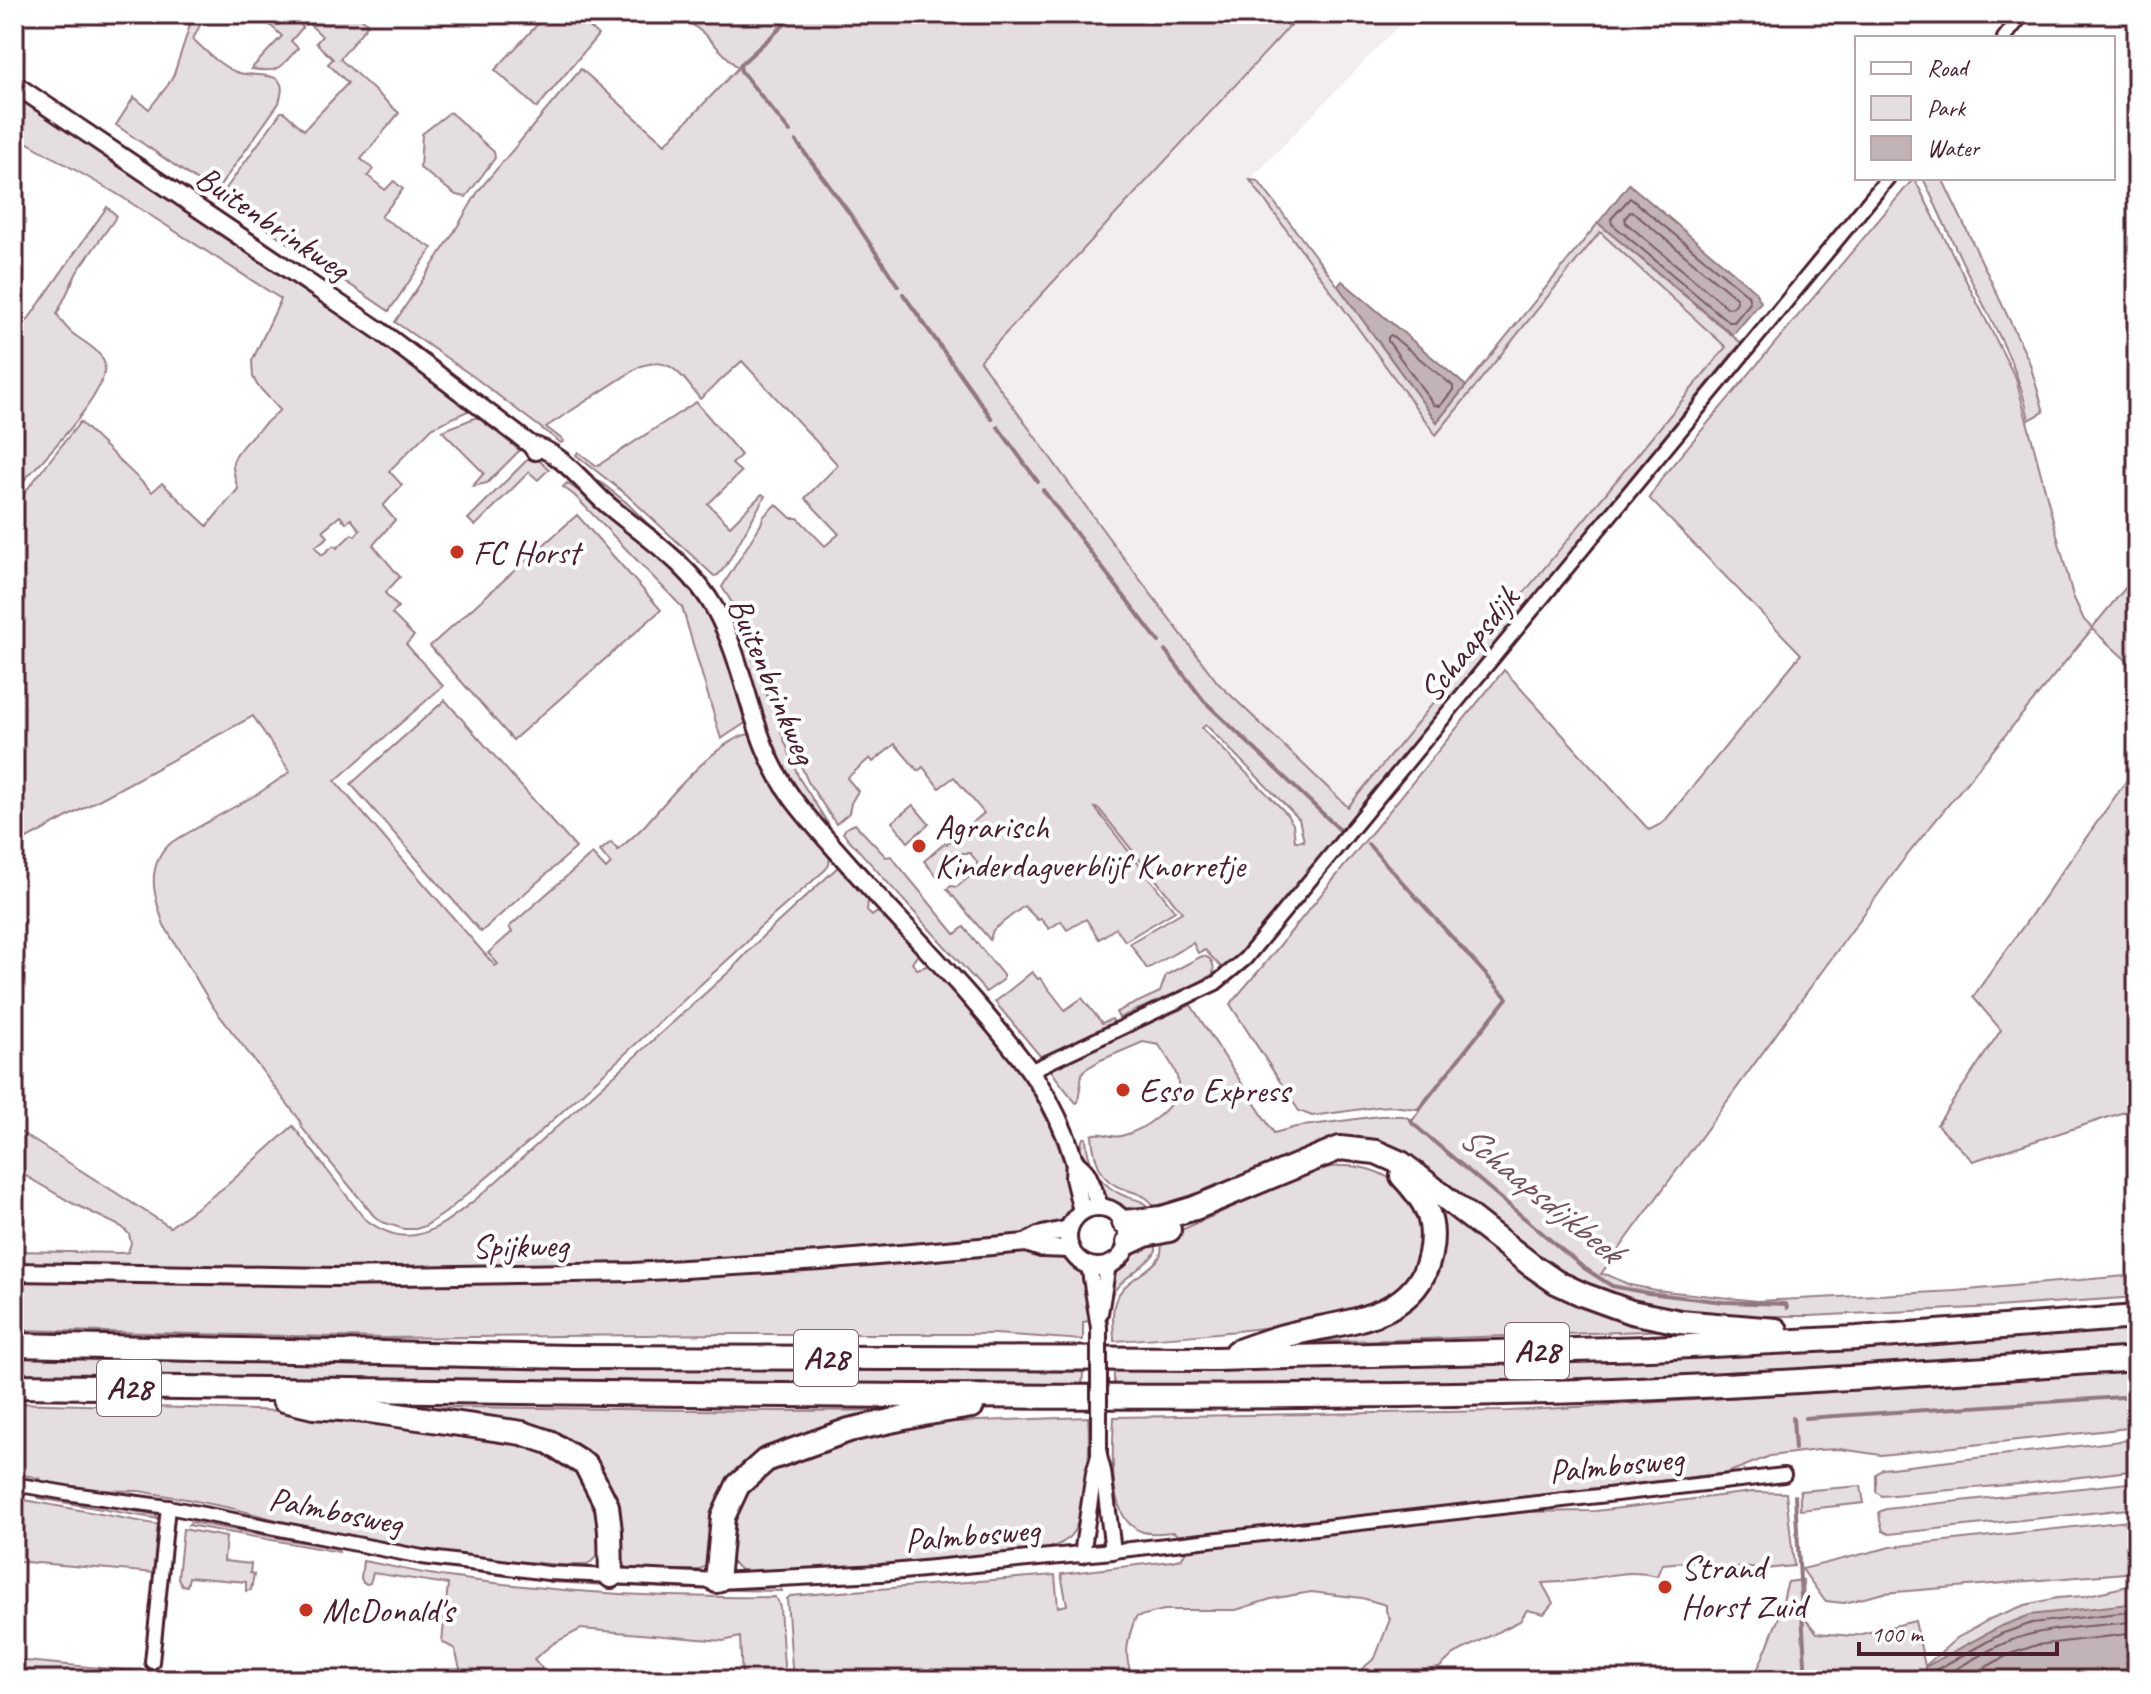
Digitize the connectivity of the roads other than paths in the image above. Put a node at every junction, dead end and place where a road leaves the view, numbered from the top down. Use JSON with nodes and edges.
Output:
{"nodes":[{"id":1,"x":2023,"y":14,"type":"edge"},
{"id":2,"x":2006,"y":36,"type":"edge"},
{"id":3,"x":14,"y":84,"type":"edge"},
{"id":4,"x":1886,"y":180,"type":"edge"},
{"id":5,"x":1030,"y":1071,"type":"junction"},
{"id":6,"x":1075,"y":1161,"type":"junction"},
{"id":7,"x":1100,"y":1207,"type":"junction"},
{"id":8,"x":1082,"y":1211,"type":"junction"},
{"id":9,"x":1069,"y":1229,"type":"junction"},
{"id":10,"x":1126,"y":1232,"type":"junction"},
{"id":11,"x":1026,"y":1243,"type":"junction"},
{"id":12,"x":1071,"y":1249,"type":"junction"},
{"id":13,"x":1089,"y":1265,"type":"junction"},
{"id":14,"x":1108,"y":1265,"type":"junction"},
{"id":15,"x":14,"y":1272,"type":"edge"},
{"id":16,"x":2137,"y":1317,"type":"edge"},
{"id":17,"x":1099,"y":1325,"type":"junction"},
{"id":18,"x":1857,"y":1338,"type":"junction"},
{"id":19,"x":14,"y":1345,"type":"edge"},
{"id":20,"x":1216,"y":1359,"type":"junction"},
{"id":21,"x":2137,"y":1359,"type":"edge"},
{"id":22,"x":14,"y":1386,"type":"edge"},
{"id":23,"x":244,"y":1391,"type":"junction"},
{"id":24,"x":1007,"y":1397,"type":"junction"},
{"id":25,"x":1099,"y":1456,"type":"junction"},
{"id":26,"x":1784,"y":1475,"type":"dead end"},
{"id":27,"x":14,"y":1484,"type":"edge"},
{"id":28,"x":168,"y":1507,"type":"junction"},
{"id":29,"x":1113,"y":1551,"type":"junction"},
{"id":30,"x":1082,"y":1555,"type":"junction"},
{"id":31,"x":611,"y":1576,"type":"junction"},
{"id":32,"x":717,"y":1581,"type":"junction"},
{"id":33,"x":152,"y":1662,"type":"dead end"}],
"edges":[{"from":1,"to":2,"type":"street"},
{"from":3,"to":5,"type":"main road","name":"Buitenbrinkweg"},
{"from":4,"to":5,"type":"street","name":"Schaapsdijk"},
{"from":5,"to":6,"type":"main road","name":"Buitenbrinkweg"},
{"from":6,"to":7,"type":"main road","name":"Buitenbrinkweg"},
{"from":6,"to":8,"type":"main road","name":"Buitenbrinkweg"},
{"from":7,"to":8,"type":"main road"},
{"from":7,"to":10,"type":"main road"},
{"from":8,"to":9,"type":"main road"},
{"from":9,"to":11,"type":"main road","name":"Spijkweg"},
{"from":9,"to":12,"type":"main road"},
{"from":10,"to":14,"type":"main road"},
{"from":10,"to":18,"type":"highway","number":"A28"},
{"from":10,"to":20,"type":"highway","number":"A28"},
{"from":11,"to":12,"type":"main road","name":"Spijkweg"},
{"from":11,"to":15,"type":"main road","name":"Spijkweg"},
{"from":12,"to":13,"type":"main road"},
{"from":13,"to":14,"type":"main road"},
{"from":13,"to":17,"type":"street"},
{"from":14,"to":17,"type":"street"},
{"from":16,"to":18,"type":"highway","number":"A28"},
{"from":17,"to":25,"type":"street","bridge":true},
{"from":18,"to":20,"type":"highway","number":"A28"},
{"from":19,"to":20,"type":"highway","number":"A28"},
{"from":21,"to":24,"type":"highway","number":"A28"},
{"from":22,"to":23,"type":"highway","number":"A28"},
{"from":23,"to":24,"type":"highway","number":"A28"},
{"from":23,"to":31,"type":"highway","number":"A28"},
{"from":24,"to":32,"type":"highway","number":"A28"},
{"from":25,"to":29,"type":"street"},
{"from":25,"to":30,"type":"street"},
{"from":26,"to":29,"type":"street","name":"Palmbosweg"},
{"from":27,"to":28,"type":"street","name":"Palmbosweg"},
{"from":28,"to":31,"type":"street","name":"Palmbosweg"},
{"from":28,"to":33,"type":"street"},
{"from":29,"to":30,"type":"street","name":"Palmbosweg"},
{"from":30,"to":32,"type":"street","name":"Palmbosweg"},
{"from":31,"to":32,"type":"street","name":"Palmbosweg"}]}
